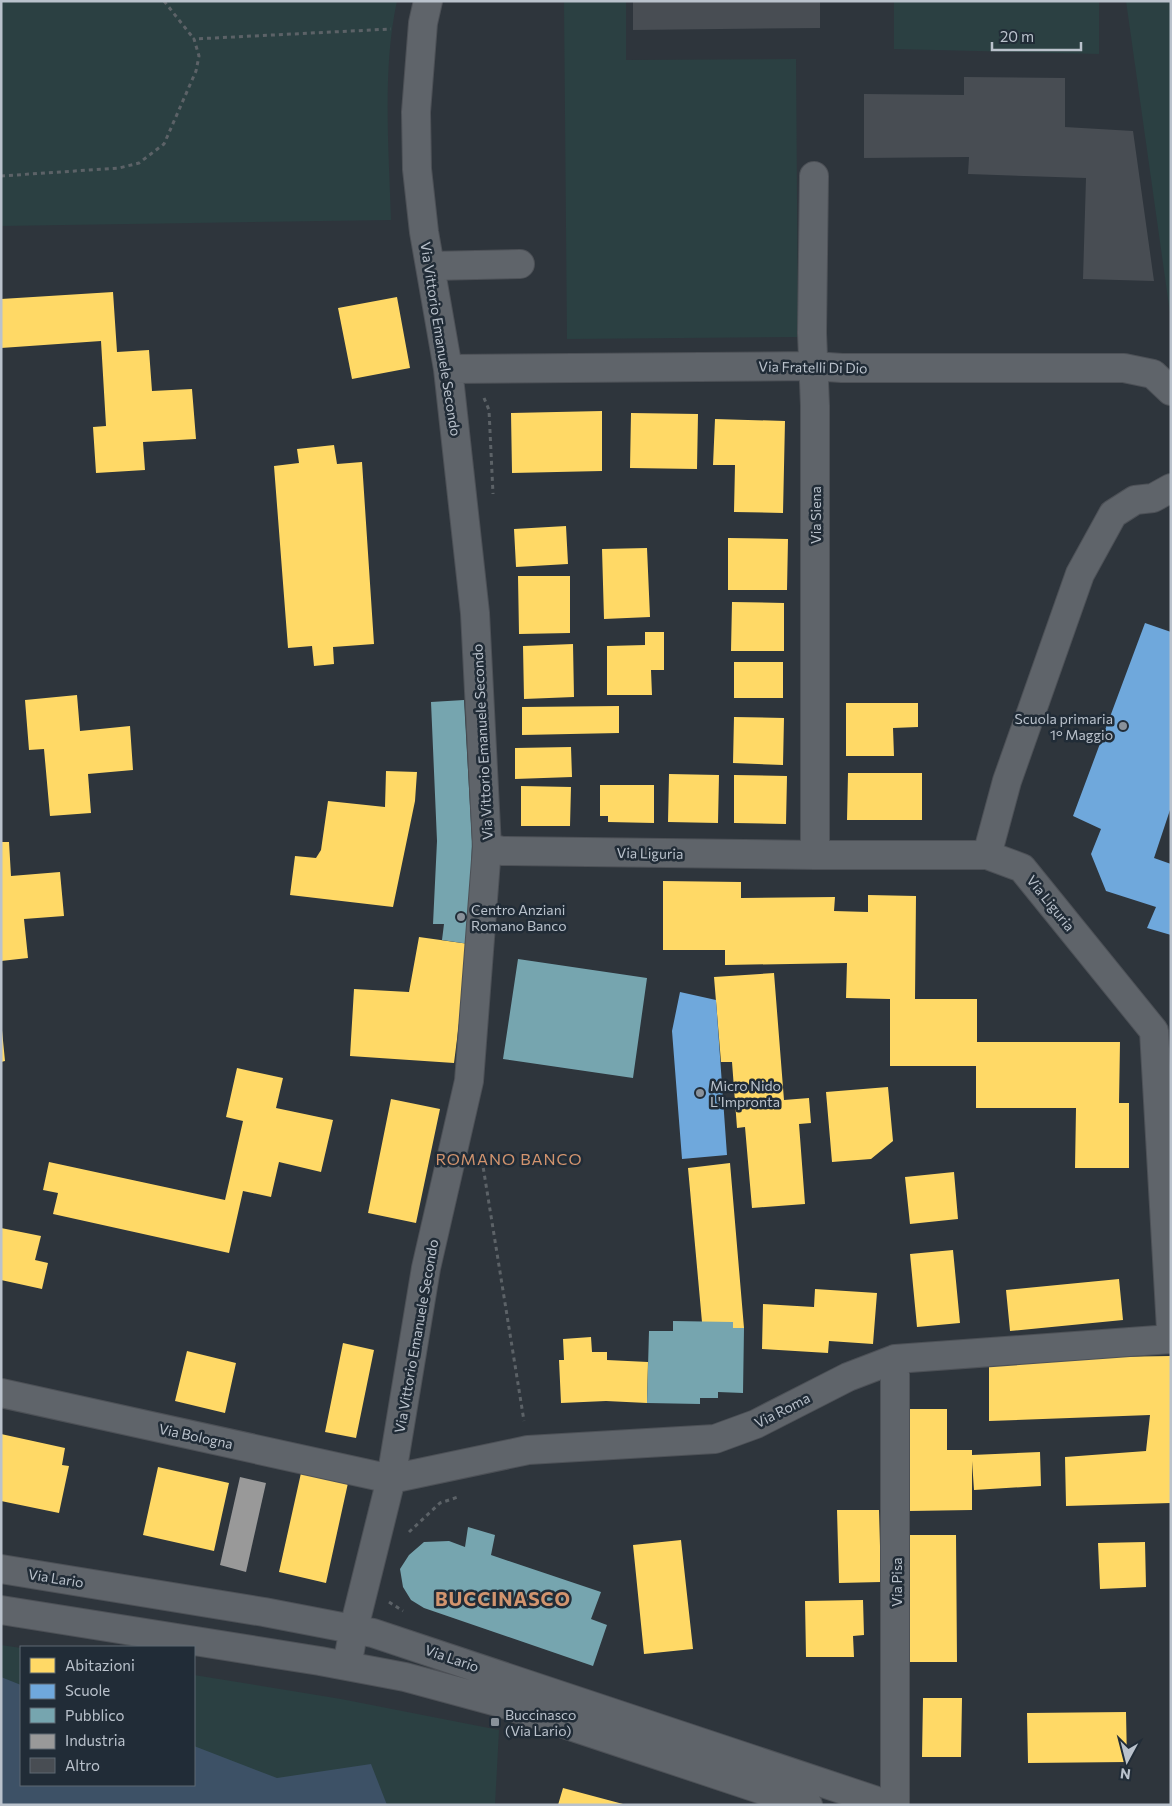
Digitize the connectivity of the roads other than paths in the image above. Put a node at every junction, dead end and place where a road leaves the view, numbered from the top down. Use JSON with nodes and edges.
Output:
{"nodes":[{"id":1,"x":428,"y":1,"type":"edge"},
{"id":2,"x":814,"y":176,"type":"dead end"},
{"id":3,"x":520,"y":264,"type":"dead end"},
{"id":4,"x":431,"y":266,"type":"junction"},
{"id":5,"x":813,"y":366,"type":"junction"},
{"id":6,"x":448,"y":369,"type":"junction"},
{"id":7,"x":1171,"y":391,"type":"edge"},
{"id":8,"x":1171,"y":488,"type":"edge"},
{"id":9,"x":487,"y":847,"type":"junction"},
{"id":10,"x":987,"y":854,"type":"junction"},
{"id":11,"x":815,"y":855,"type":"junction"},
{"id":12,"x":1171,"y":1329,"type":"edge"},
{"id":13,"x":1171,"y":1339,"type":"edge"},
{"id":14,"x":895,"y":1359,"type":"junction"},
{"id":15,"x":1,"y":1393,"type":"edge"},
{"id":16,"x":391,"y":1479,"type":"junction"},
{"id":17,"x":1,"y":1569,"type":"edge"},
{"id":18,"x":1,"y":1610,"type":"edge"},
{"id":19,"x":354,"y":1628,"type":"junction"},
{"id":20,"x":347,"y":1666,"type":"junction"},
{"id":21,"x":754,"y":1796,"type":"edge"},
{"id":22,"x":808,"y":1805,"type":"edge"},
{"id":23,"x":889,"y":1805,"type":"edge"},
{"id":24,"x":895,"y":1805,"type":"edge"}],
"edges":[{"from":1,"to":4,"type":"street","name":"Via Vittorio Emanuele Secondo"},
{"from":2,"to":5,"type":"street","name":"Via Siena"},
{"from":3,"to":4,"type":"street"},
{"from":4,"to":6,"type":"street","name":"Via Vittorio Emanuele Secondo"},
{"from":5,"to":6,"type":"street","name":"Via Fratelli Di Dio"},
{"from":5,"to":7,"type":"street","name":"Via Fratelli Di Dio"},
{"from":5,"to":11,"type":"street","name":"Via Siena"},
{"from":6,"to":9,"type":"street","name":"Via Vittorio Emanuele Secondo"},
{"from":8,"to":10,"type":"street"},
{"from":9,"to":11,"type":"street","name":"Via Liguria"},
{"from":9,"to":16,"type":"street","name":"Via Vittorio Emanuele Secondo"},
{"from":10,"to":11,"type":"street","name":"Via Liguria"},
{"from":10,"to":12,"type":"street","name":"Via Liguria"},
{"from":13,"to":14,"type":"street","name":"Via Roma"},
{"from":14,"to":16,"type":"street","name":"Via Roma"},
{"from":14,"to":24,"type":"street","name":"Via Pisa"},
{"from":15,"to":16,"type":"street","name":"Via Bologna"},
{"from":16,"to":19,"type":"street","name":"Via Vittorio Emanuele Secondo"},
{"from":17,"to":19,"type":"street","name":"Via Lario"},
{"from":18,"to":20,"type":"street","name":"Via Lario"},
{"from":19,"to":20,"type":"street","name":"Via Vittorio Emanuele Secondo"},
{"from":19,"to":23,"type":"street","name":"Via Lario"},
{"from":20,"to":21,"type":"street","name":"Via Lario"},
{"from":21,"to":22,"type":"street","name":"Via Lario"}]}
